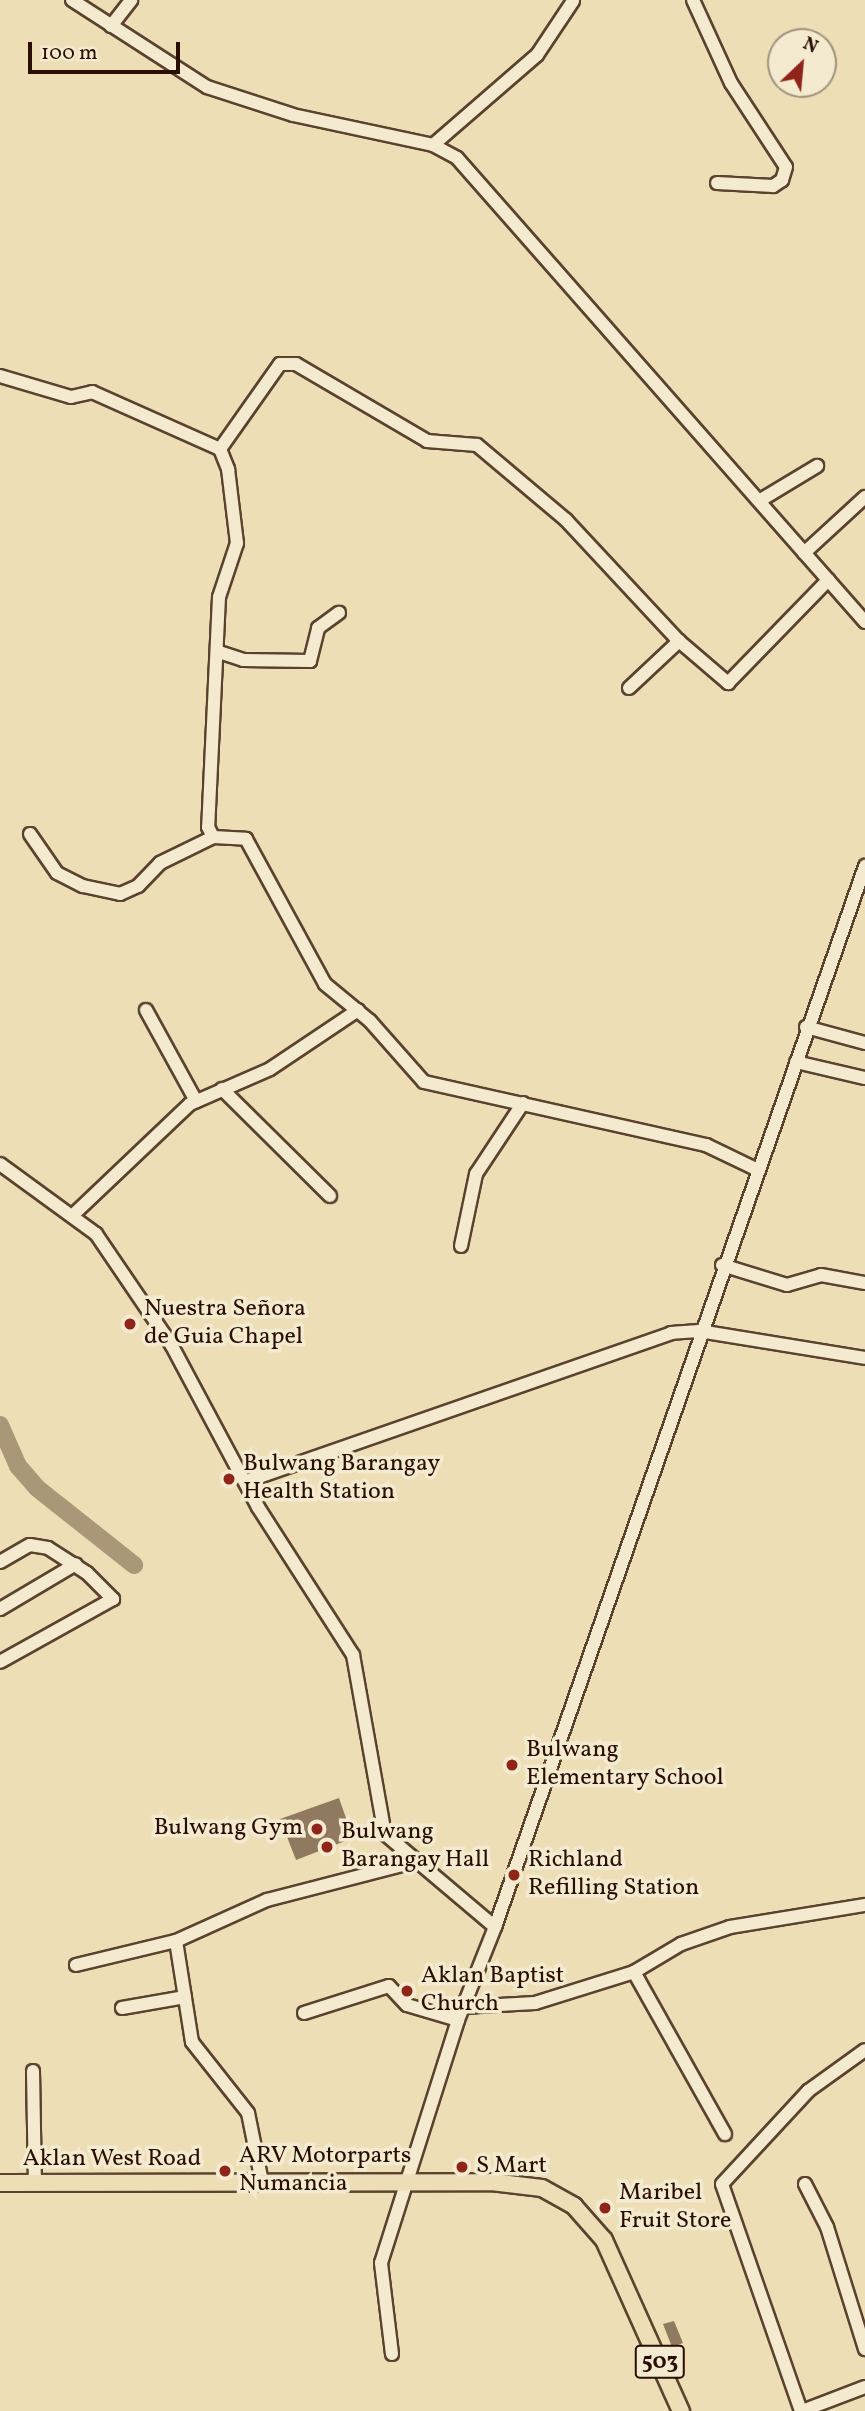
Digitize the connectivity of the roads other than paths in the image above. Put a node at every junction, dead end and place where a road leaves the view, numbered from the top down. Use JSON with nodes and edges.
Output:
{"nodes":[{"id":1,"x":72,"y":0,"type":"edge"},
{"id":2,"x":131,"y":0,"type":"edge"},
{"id":3,"x":693,"y":0,"type":"edge"},
{"id":4,"x":573,"y":1,"type":"edge"},
{"id":5,"x":111,"y":26,"type":"junction"},
{"id":6,"x":433,"y":145,"type":"junction"},
{"id":7,"x":717,"y":183,"type":"dead end"},
{"id":8,"x":0,"y":376,"type":"edge"},
{"id":9,"x":220,"y":450,"type":"junction"},
{"id":10,"x":817,"y":466,"type":"dead end"},
{"id":11,"x":865,"y":497,"type":"edge"},
{"id":12,"x":759,"y":501,"type":"junction"},
{"id":13,"x":804,"y":552,"type":"junction"},
{"id":14,"x":828,"y":580,"type":"junction"},
{"id":15,"x":340,"y":613,"type":"dead end"},
{"id":16,"x":865,"y":622,"type":"edge"},
{"id":17,"x":679,"y":641,"type":"junction"},
{"id":18,"x":219,"y":652,"type":"junction"},
{"id":19,"x":629,"y":688,"type":"dead end"},
{"id":20,"x":30,"y":834,"type":"dead end"},
{"id":21,"x":213,"y":837,"type":"junction"},
{"id":22,"x":865,"y":866,"type":"edge"},
{"id":23,"x":146,"y":1010,"type":"dead end"},
{"id":24,"x":358,"y":1010,"type":"junction"},
{"id":25,"x":806,"y":1027,"type":"junction"},
{"id":26,"x":865,"y":1043,"type":"edge"},
{"id":27,"x":796,"y":1062,"type":"junction"},
{"id":28,"x":865,"y":1078,"type":"edge"},
{"id":29,"x":222,"y":1089,"type":"junction"},
{"id":30,"x":196,"y":1101,"type":"junction"},
{"id":31,"x":523,"y":1103,"type":"junction"},
{"id":32,"x":0,"y":1164,"type":"edge"},
{"id":33,"x":758,"y":1170,"type":"junction"},
{"id":34,"x":330,"y":1196,"type":"dead end"},
{"id":35,"x":73,"y":1215,"type":"junction"},
{"id":36,"x":461,"y":1246,"type":"dead end"},
{"id":37,"x":722,"y":1265,"type":"junction"},
{"id":38,"x":865,"y":1283,"type":"edge"},
{"id":39,"x":699,"y":1331,"type":"junction"},
{"id":40,"x":865,"y":1359,"type":"edge"},
{"id":41,"x":247,"y":1481,"type":"junction"},
{"id":42,"x":0,"y":1562,"type":"edge"},
{"id":43,"x":76,"y":1564,"type":"junction"},
{"id":44,"x":0,"y":1609,"type":"edge"},
{"id":45,"x":0,"y":1662,"type":"edge"},
{"id":46,"x":414,"y":1862,"type":"junction"},
{"id":47,"x":865,"y":1905,"type":"edge"},
{"id":48,"x":495,"y":1927,"type":"junction"},
{"id":49,"x":176,"y":1941,"type":"junction"},
{"id":50,"x":76,"y":1965,"type":"dead end"},
{"id":51,"x":634,"y":1972,"type":"junction"},
{"id":52,"x":185,"y":1997,"type":"junction"},
{"id":53,"x":122,"y":2008,"type":"dead end"},
{"id":54,"x":304,"y":2013,"type":"dead end"},
{"id":55,"x":461,"y":2013,"type":"junction"},
{"id":56,"x":865,"y":2050,"type":"edge"},
{"id":57,"x":33,"y":2071,"type":"dead end"},
{"id":58,"x":725,"y":2134,"type":"dead end"},
{"id":59,"x":262,"y":2182,"type":"junction"},
{"id":60,"x":407,"y":2182,"type":"junction"},
{"id":61,"x":0,"y":2183,"type":"edge"},
{"id":62,"x":35,"y":2183,"type":"junction"},
{"id":63,"x":805,"y":2184,"type":"dead end"},
{"id":64,"x":865,"y":2349,"type":"edge"},
{"id":65,"x":392,"y":2354,"type":"dead end"},
{"id":66,"x":865,"y":2387,"type":"edge"},
{"id":67,"x":681,"y":2411,"type":"edge"},
{"id":68,"x":802,"y":2411,"type":"edge"}],
"edges":[{"from":1,"to":5,"type":"street"},
{"from":2,"to":5,"type":"street"},
{"from":3,"to":7,"type":"street"},
{"from":4,"to":6,"type":"street"},
{"from":5,"to":6,"type":"street"},
{"from":6,"to":12,"type":"street"},
{"from":8,"to":9,"type":"street"},
{"from":9,"to":17,"type":"street"},
{"from":9,"to":18,"type":"street"},
{"from":10,"to":12,"type":"street"},
{"from":11,"to":13,"type":"street"},
{"from":12,"to":13,"type":"street"},
{"from":13,"to":14,"type":"street"},
{"from":14,"to":16,"type":"street"},
{"from":14,"to":17,"type":"street"},
{"from":15,"to":18,"type":"street"},
{"from":17,"to":19,"type":"street"},
{"from":18,"to":21,"type":"street"},
{"from":20,"to":21,"type":"street"},
{"from":21,"to":24,"type":"street"},
{"from":22,"to":25,"type":"street"},
{"from":23,"to":30,"type":"street"},
{"from":24,"to":29,"type":"street"},
{"from":24,"to":31,"type":"street"},
{"from":25,"to":26,"type":"street"},
{"from":25,"to":27,"type":"street"},
{"from":27,"to":28,"type":"street"},
{"from":27,"to":33,"type":"street"},
{"from":29,"to":30,"type":"street"},
{"from":29,"to":34,"type":"street"},
{"from":30,"to":35,"type":"street"},
{"from":31,"to":33,"type":"street"},
{"from":31,"to":36,"type":"street"},
{"from":32,"to":35,"type":"street"},
{"from":33,"to":37,"type":"street"},
{"from":35,"to":41,"type":"street"},
{"from":37,"to":38,"type":"street"},
{"from":37,"to":39,"type":"street"},
{"from":39,"to":40,"type":"street"},
{"from":39,"to":41,"type":"street"},
{"from":39,"to":48,"type":"street"},
{"from":41,"to":46,"type":"street"},
{"from":42,"to":43,"type":"street"},
{"from":43,"to":44,"type":"street"},
{"from":43,"to":45,"type":"street"},
{"from":46,"to":48,"type":"street"},
{"from":46,"to":49,"type":"street"},
{"from":47,"to":51,"type":"street"},
{"from":48,"to":55,"type":"street"},
{"from":49,"to":50,"type":"street"},
{"from":49,"to":52,"type":"street"},
{"from":51,"to":55,"type":"street"},
{"from":51,"to":58,"type":"street"},
{"from":52,"to":53,"type":"street"},
{"from":52,"to":59,"type":"street"},
{"from":54,"to":55,"type":"street"},
{"from":55,"to":60,"type":"street"},
{"from":56,"to":68,"type":"street"},
{"from":57,"to":62,"type":"street"},
{"from":59,"to":60,"type":"main road","name":"Aklan West Road","number":"503"},
{"from":59,"to":62,"type":"main road","name":"Aklan West Road","number":"503"},
{"from":60,"to":65,"type":"street"},
{"from":60,"to":67,"type":"main road","name":"Aklan West Road","number":"503"},
{"from":61,"to":62,"type":"main road","name":"Aklan West Road","number":"503"},
{"from":63,"to":64,"type":"street"},
{"from":66,"to":68,"type":"street"}]}
